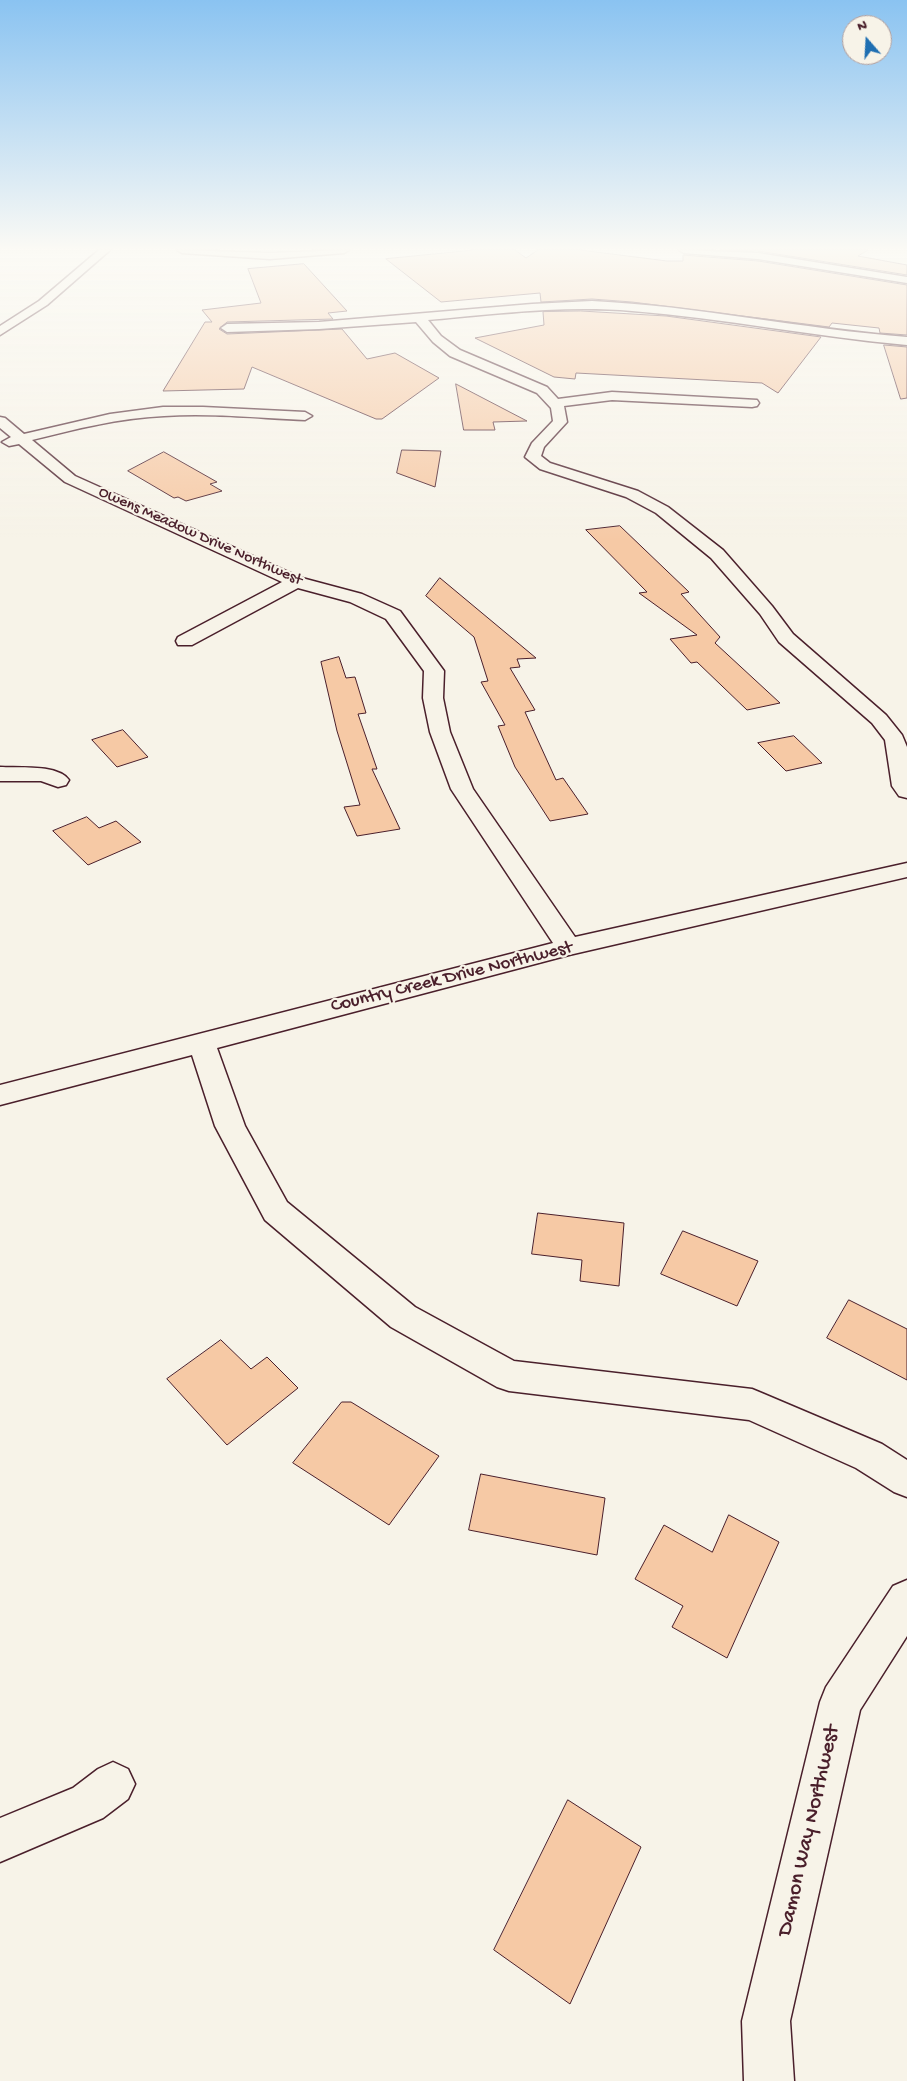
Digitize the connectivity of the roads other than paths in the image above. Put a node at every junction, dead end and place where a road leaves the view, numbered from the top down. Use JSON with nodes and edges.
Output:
{"nodes":[{"id":1,"x":447,"y":347,"type":"edge"},
{"id":2,"x":555,"y":403,"type":"junction"},
{"id":3,"x":752,"y":403,"type":"dead end"},
{"id":4,"x":305,"y":416,"type":"dead end"},
{"id":5,"x":0,"y":421,"type":"edge"},
{"id":6,"x":22,"y":438,"type":"junction"},
{"id":7,"x":0,"y":444,"type":"edge"},
{"id":8,"x":296,"y":582,"type":"junction"},
{"id":9,"x":185,"y":642,"type":"dead end"},
{"id":10,"x":0,"y":774,"type":"edge"},
{"id":11,"x":58,"y":780,"type":"dead end"},
{"id":12,"x":907,"y":791,"type":"edge"},
{"id":13,"x":907,"y":870,"type":"edge"},
{"id":14,"x":569,"y":947,"type":"junction"},
{"id":15,"x":201,"y":1042,"type":"junction"},
{"id":16,"x":0,"y":1095,"type":"edge"},
{"id":17,"x":907,"y":1480,"type":"edge"},
{"id":18,"x":907,"y":1600,"type":"edge"},
{"id":19,"x":113,"y":1784,"type":"dead end"},
{"id":20,"x":0,"y":1840,"type":"edge"},
{"id":21,"x":768,"y":2081,"type":"edge"}],
"edges":[{"from":1,"to":2,"type":"street"},
{"from":2,"to":3,"type":"street"},
{"from":2,"to":12,"type":"street"},
{"from":4,"to":6,"type":"street"},
{"from":5,"to":6,"type":"street","name":"Owens Meadow Drive Northwest"},
{"from":6,"to":7,"type":"street"},
{"from":6,"to":8,"type":"street","name":"Owens Meadow Drive Northwest"},
{"from":8,"to":9,"type":"street"},
{"from":8,"to":14,"type":"street","name":"Owens Meadow Drive Northwest"},
{"from":10,"to":11,"type":"street"},
{"from":13,"to":14,"type":"street","name":"Country Creek Drive Northwest"},
{"from":14,"to":15,"type":"street","name":"Country Creek Drive Northwest"},
{"from":15,"to":16,"type":"street","name":"Country Creek Drive Northwest"},
{"from":15,"to":17,"type":"street"},
{"from":18,"to":21,"type":"street","name":"Damon Way Northwest"},
{"from":19,"to":20,"type":"street"}]}
